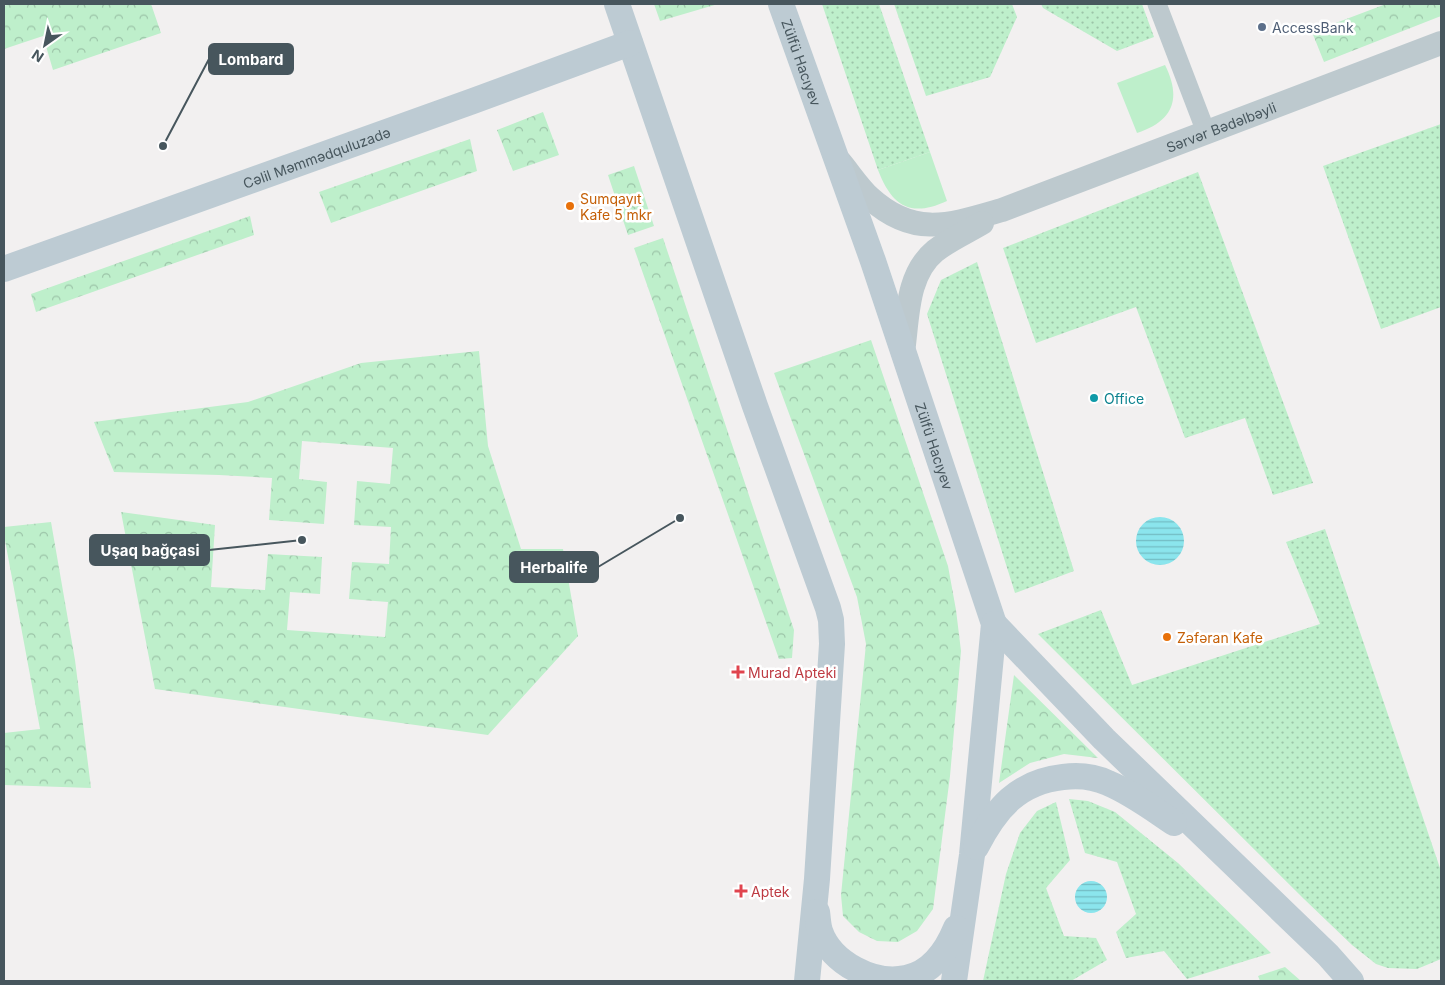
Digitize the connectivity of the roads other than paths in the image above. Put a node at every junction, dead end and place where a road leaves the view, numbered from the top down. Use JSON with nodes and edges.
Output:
{"nodes":[{"id":1,"x":617,"y":4,"type":"edge"},
{"id":2,"x":781,"y":4,"type":"edge"},
{"id":3,"x":1157,"y":4,"type":"edge"},
{"id":4,"x":630,"y":43,"type":"junction"},
{"id":5,"x":1441,"y":43,"type":"edge"},
{"id":6,"x":1206,"y":132,"type":"junction"},
{"id":7,"x":833,"y":154,"type":"junction"},
{"id":8,"x":1002,"y":210,"type":"junction"},
{"id":9,"x":4,"y":269,"type":"edge"},
{"id":10,"x":903,"y":352,"type":"junction"},
{"id":11,"x":994,"y":624,"type":"junction"},
{"id":12,"x":1219,"y":851,"type":"junction"},
{"id":13,"x":972,"y":855,"type":"junction"},
{"id":14,"x":817,"y":879,"type":"junction"},
{"id":15,"x":965,"y":901,"type":"junction"},
{"id":16,"x":807,"y":981,"type":"edge"},
{"id":17,"x":954,"y":981,"type":"edge"},
{"id":18,"x":1351,"y":981,"type":"edge"}],
"edges":[{"from":1,"to":4,"type":"main road"},
{"from":2,"to":7,"type":"main road","name":"Zülfü Hacıyev"},
{"from":3,"to":6,"type":"street"},
{"from":4,"to":9,"type":"main road","name":"Cəlil Məmmədquluzadə"},
{"from":4,"to":14,"type":"main road"},
{"from":5,"to":6,"type":"street","name":"Sərvər Bədəlbəyli"},
{"from":6,"to":8,"type":"street","name":"Sərvər Bədəlbəyli"},
{"from":7,"to":8,"type":"street"},
{"from":7,"to":10,"type":"main road","name":"Zülfü Hacıyev"},
{"from":8,"to":10,"type":"street"},
{"from":10,"to":11,"type":"main road","name":"Zülfü Hacıyev"},
{"from":11,"to":12,"type":"main road"},
{"from":11,"to":13,"type":"main road","name":"Zülfü Hacıyev"},
{"from":12,"to":13,"type":"main road"},
{"from":12,"to":18,"type":"main road"},
{"from":13,"to":15,"type":"main road","name":"Zülfü Hacıyev"},
{"from":14,"to":15,"type":"main road"},
{"from":14,"to":16,"type":"main road"},
{"from":15,"to":17,"type":"main road"}]}
